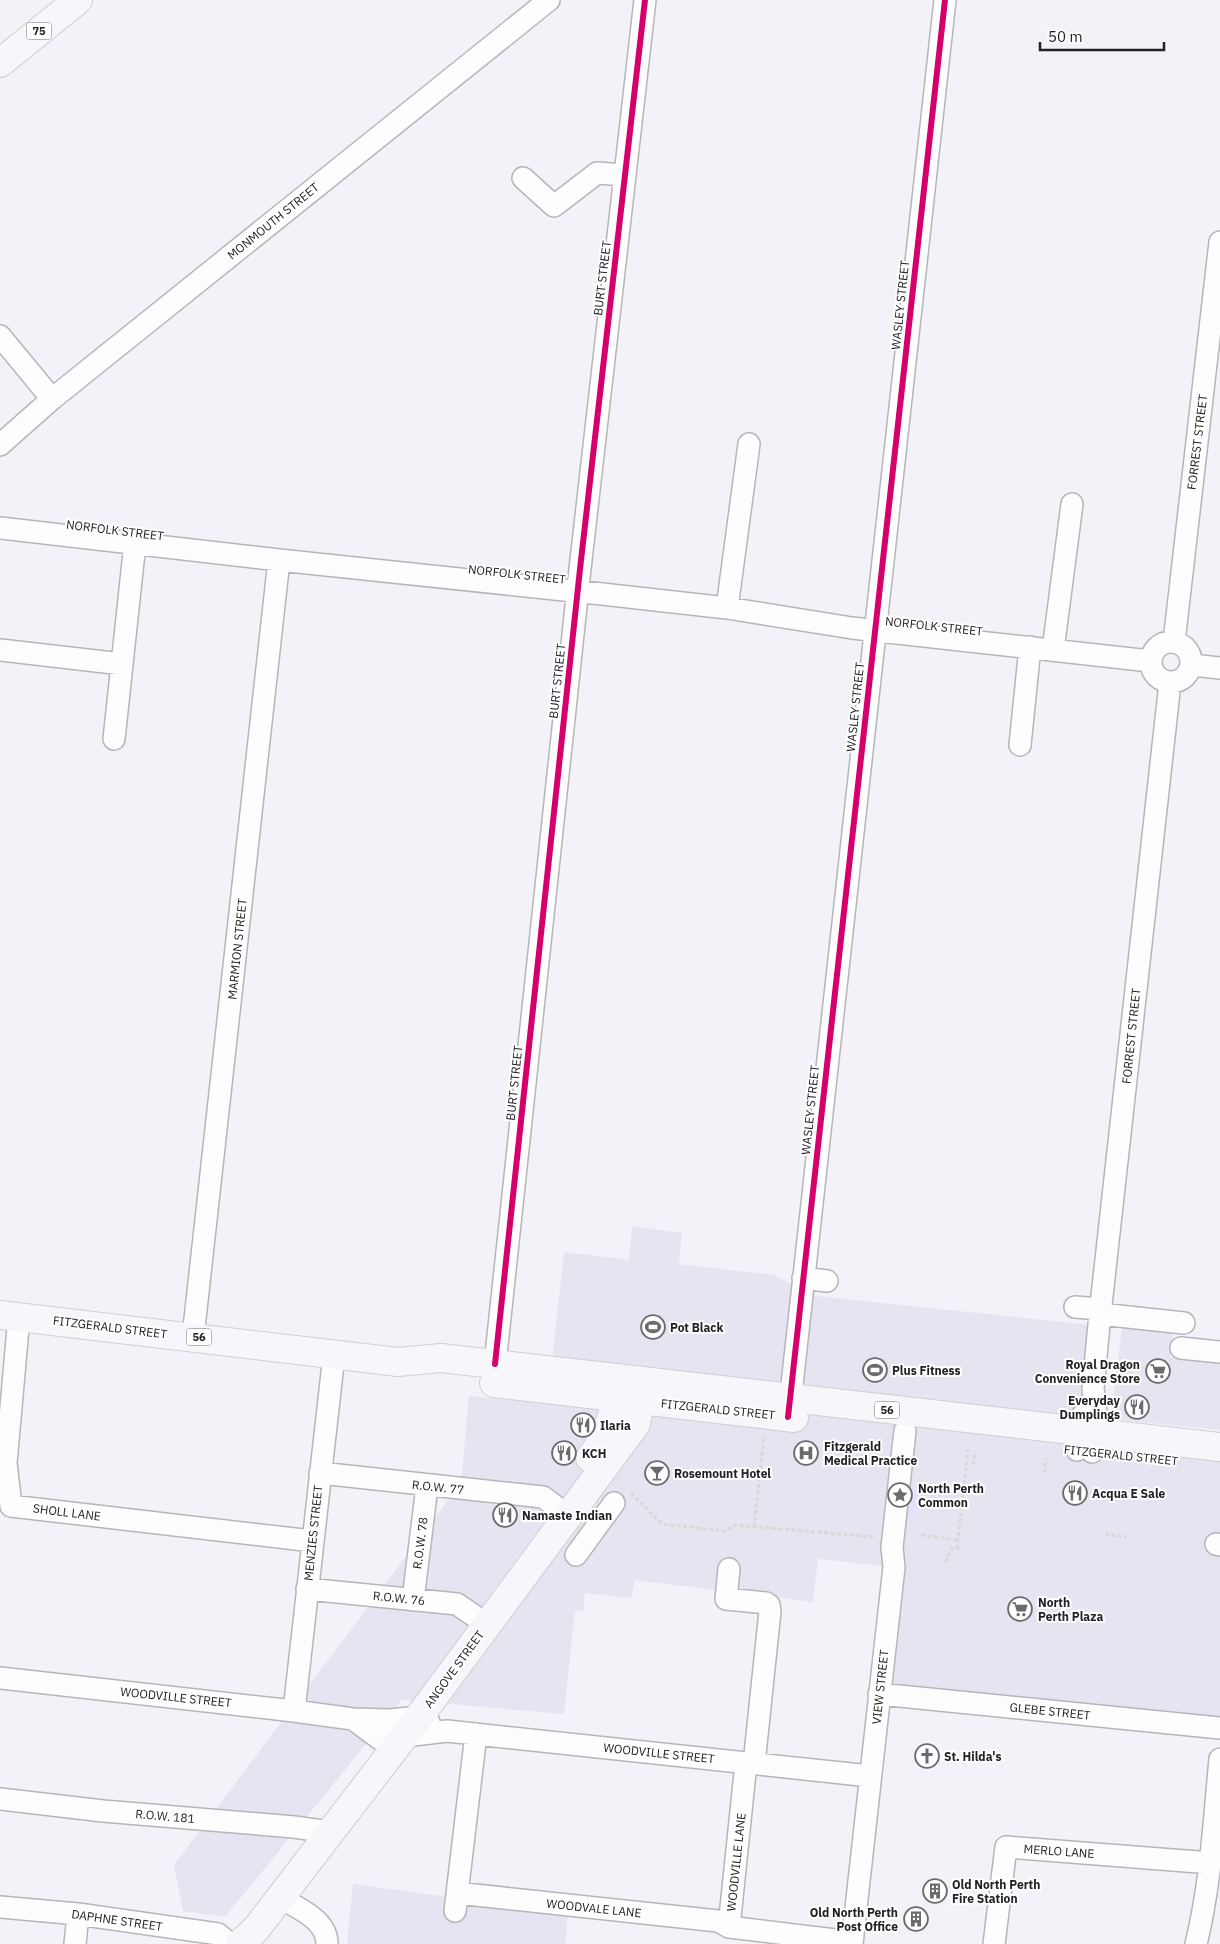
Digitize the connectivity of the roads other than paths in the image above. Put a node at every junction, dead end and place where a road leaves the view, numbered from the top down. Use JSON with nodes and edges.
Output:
{"nodes":[{"id":1,"x":78,"y":0,"type":"edge"},
{"id":2,"x":549,"y":0,"type":"edge"},
{"id":3,"x":645,"y":0,"type":"edge"},
{"id":4,"x":945,"y":0,"type":"edge"},
{"id":5,"x":0,"y":62,"type":"edge"},
{"id":6,"x":626,"y":175,"type":"junction"},
{"id":7,"x":523,"y":178,"type":"dead end"},
{"id":8,"x":1220,"y":242,"type":"edge"},
{"id":9,"x":0,"y":336,"type":"edge"},
{"id":10,"x":52,"y":398,"type":"junction"},
{"id":11,"x":749,"y":444,"type":"dead end"},
{"id":12,"x":0,"y":445,"type":"edge"},
{"id":13,"x":1072,"y":504,"type":"dead end"},
{"id":14,"x":0,"y":528,"type":"edge"},
{"id":15,"x":134,"y":543,"type":"junction"},
{"id":16,"x":279,"y":560,"type":"junction"},
{"id":17,"x":578,"y":591,"type":"junction"},
{"id":18,"x":727,"y":608,"type":"junction"},
{"id":19,"x":875,"y":631,"type":"junction"},
{"id":20,"x":1174,"y":642,"type":"junction"},
{"id":21,"x":1030,"y":647,"type":"junction"},
{"id":22,"x":0,"y":650,"type":"edge"},
{"id":23,"x":1053,"y":650,"type":"junction"},
{"id":24,"x":1150,"y":661,"type":"junction"},
{"id":25,"x":122,"y":664,"type":"junction"},
{"id":26,"x":1192,"y":665,"type":"junction"},
{"id":27,"x":1220,"y":668,"type":"edge"},
{"id":28,"x":1170,"y":683,"type":"junction"},
{"id":29,"x":114,"y":739,"type":"dead end"},
{"id":30,"x":1020,"y":745,"type":"dead end"},
{"id":31,"x":803,"y":1278,"type":"junction"},
{"id":32,"x":827,"y":1280,"type":"dead end"},
{"id":33,"x":1075,"y":1307,"type":"dead end"},
{"id":34,"x":1100,"y":1312,"type":"junction"},
{"id":35,"x":10,"y":1316,"type":"edge"},
{"id":36,"x":1184,"y":1323,"type":"dead end"},
{"id":37,"x":193,"y":1337,"type":"junction"},
{"id":38,"x":1181,"y":1348,"type":"dead end"},
{"id":39,"x":1220,"y":1352,"type":"edge"},
{"id":40,"x":334,"y":1354,"type":"junction"},
{"id":41,"x":398,"y":1362,"type":"junction"},
{"id":42,"x":496,"y":1364,"type":"junction"},
{"id":43,"x":630,"y":1389,"type":"junction"},
{"id":44,"x":781,"y":1414,"type":"junction"},
{"id":45,"x":905,"y":1431,"type":"junction"},
{"id":46,"x":1085,"y":1442,"type":"junction"},
{"id":47,"x":1220,"y":1447,"type":"edge"},
{"id":48,"x":3,"y":1463,"type":"edge"},
{"id":49,"x":1220,"y":1466,"type":"edge"},
{"id":50,"x":320,"y":1473,"type":"junction"},
{"id":51,"x":427,"y":1486,"type":"junction"},
{"id":52,"x":621,"y":1496,"type":"road end"},
{"id":53,"x":555,"y":1506,"type":"junction"},
{"id":54,"x":312,"y":1541,"type":"junction"},
{"id":55,"x":576,"y":1555,"type":"dead end"},
{"id":56,"x":728,"y":1570,"type":"dead end"},
{"id":57,"x":307,"y":1589,"type":"junction"},
{"id":58,"x":413,"y":1600,"type":"junction"},
{"id":59,"x":480,"y":1620,"type":"junction"},
{"id":60,"x":0,"y":1678,"type":"edge"},
{"id":61,"x":879,"y":1694,"type":"junction"},
{"id":62,"x":294,"y":1711,"type":"junction"},
{"id":63,"x":400,"y":1728,"type":"junction"},
{"id":64,"x":1220,"y":1728,"type":"edge"},
{"id":65,"x":476,"y":1734,"type":"junction"},
{"id":66,"x":1220,"y":1760,"type":"edge"},
{"id":67,"x":750,"y":1763,"type":"junction"},
{"id":68,"x":870,"y":1776,"type":"junction"},
{"id":69,"x":0,"y":1799,"type":"edge"},
{"id":70,"x":321,"y":1831,"type":"junction"},
{"id":71,"x":1210,"y":1863,"type":"junction"},
{"id":72,"x":280,"y":1897,"type":"junction"},
{"id":73,"x":0,"y":1906,"type":"edge"},
{"id":74,"x":78,"y":1914,"type":"junction"},
{"id":75,"x":1202,"y":1919,"type":"junction"},
{"id":76,"x":729,"y":1927,"type":"junction"},
{"id":77,"x":852,"y":1943,"type":"edge"},
{"id":78,"x":75,"y":1944,"type":"edge"},
{"id":79,"x":230,"y":1944,"type":"edge"},
{"id":80,"x":239,"y":1944,"type":"edge"},
{"id":81,"x":327,"y":1944,"type":"edge"},
{"id":82,"x":994,"y":1944,"type":"edge"},
{"id":83,"x":1196,"y":1944,"type":"edge"},
{"id":84,"x":1208,"y":1944,"type":"edge"}],
"edges":[{"from":1,"to":5,"type":"main road","number":"75"},
{"from":2,"to":10,"type":"street","name":"MONMOUTH STREET"},
{"from":3,"to":6,"type":"street","name":"BURT STREET"},
{"from":4,"to":19,"type":"street","name":"WASLEY STREET"},
{"from":6,"to":7,"type":"street"},
{"from":6,"to":17,"type":"street","name":"BURT STREET"},
{"from":8,"to":20,"type":"street","name":"FORREST STREET"},
{"from":9,"to":10,"type":"street"},
{"from":10,"to":12,"type":"street","name":"MONMOUTH STREET"},
{"from":11,"to":18,"type":"street"},
{"from":13,"to":23,"type":"street"},
{"from":14,"to":15,"type":"street","name":"NORFOLK STREET"},
{"from":15,"to":16,"type":"street","name":"NORFOLK STREET"},
{"from":15,"to":25,"type":"street"},
{"from":16,"to":17,"type":"street","name":"NORFOLK STREET"},
{"from":16,"to":37,"type":"street","name":"MARMION STREET"},
{"from":17,"to":18,"type":"street","name":"NORFOLK STREET"},
{"from":17,"to":42,"type":"street","name":"BURT STREET"},
{"from":18,"to":19,"type":"street","name":"NORFOLK STREET"},
{"from":19,"to":21,"type":"street","name":"NORFOLK STREET"},
{"from":19,"to":31,"type":"street","name":"WASLEY STREET"},
{"from":20,"to":24,"type":"street"},
{"from":20,"to":26,"type":"street"},
{"from":21,"to":23,"type":"street","name":"NORFOLK STREET"},
{"from":21,"to":30,"type":"street"},
{"from":22,"to":25,"type":"street"},
{"from":23,"to":24,"type":"street","name":"NORFOLK STREET"},
{"from":24,"to":28,"type":"street"},
{"from":25,"to":29,"type":"street"},
{"from":26,"to":27,"type":"street"},
{"from":26,"to":28,"type":"street"},
{"from":28,"to":34,"type":"street","name":"FORREST STREET"},
{"from":31,"to":32,"type":"street"},
{"from":31,"to":44,"type":"street","name":"WASLEY STREET"},
{"from":33,"to":34,"type":"street"},
{"from":34,"to":36,"type":"street"},
{"from":34,"to":46,"type":"street","name":"FORREST STREET"},
{"from":35,"to":37,"type":"main road","name":"FITZGERALD STREET","number":"56"},
{"from":35,"to":48,"type":"street","name":"SHOLL LANE"},
{"from":37,"to":40,"type":"main road","name":"FITZGERALD STREET","number":"56"},
{"from":38,"to":39,"type":"street"},
{"from":40,"to":41,"type":"main road","name":"FITZGERALD STREET","number":"56"},
{"from":40,"to":50,"type":"street","name":"MENZIES STREET"},
{"from":41,"to":42,"type":"main road","name":"FITZGERALD STREET","number":"56"},
{"from":41,"to":43,"type":"main road","name":"FITZGERALD STREET","number":"56"},
{"from":42,"to":43,"type":"main road","name":"FITZGERALD STREET","number":"56"},
{"from":43,"to":44,"type":"main road","name":"FITZGERALD STREET","number":"56"},
{"from":43,"to":53,"type":"main road","name":"ANGOVE STREET"},
{"from":43,"to":59,"type":"main road","name":"ANGOVE STREET"},
{"from":44,"to":45,"type":"main road","name":"FITZGERALD STREET","number":"56"},
{"from":44,"to":46,"type":"main road","name":"FITZGERALD STREET","number":"56"},
{"from":45,"to":46,"type":"main road","name":"FITZGERALD STREET","number":"56"},
{"from":45,"to":61,"type":"street","name":"VIEW STREET"},
{"from":46,"to":47,"type":"main road","name":"FITZGERALD STREET","number":"56"},
{"from":46,"to":49,"type":"main road","name":"FITZGERALD STREET","number":"56"},
{"from":48,"to":54,"type":"street","name":"SHOLL LANE"},
{"from":50,"to":51,"type":"street","name":"R.O.W. 77"},
{"from":50,"to":54,"type":"street","name":"MENZIES STREET"},
{"from":51,"to":53,"type":"street","name":"R.O.W. 77"},
{"from":51,"to":58,"type":"street","name":"R.O.W. 78"},
{"from":52,"to":55,"type":"street"},
{"from":53,"to":59,"type":"main road","name":"ANGOVE STREET"},
{"from":54,"to":57,"type":"street","name":"MENZIES STREET"},
{"from":56,"to":67,"type":"street","name":"WOODVILLE LANE"},
{"from":57,"to":58,"type":"street","name":"R.O.W. 76"},
{"from":57,"to":62,"type":"street","name":"MENZIES STREET"},
{"from":58,"to":59,"type":"street","name":"R.O.W. 76"},
{"from":59,"to":63,"type":"main road","name":"ANGOVE STREET"},
{"from":60,"to":62,"type":"street","name":"WOODVILLE STREET"},
{"from":61,"to":64,"type":"street","name":"GLEBE STREET"},
{"from":61,"to":68,"type":"street","name":"VIEW STREET"},
{"from":62,"to":63,"type":"street","name":"WOODVILLE STREET"},
{"from":63,"to":65,"type":"street","name":"WOODVILLE STREET"},
{"from":63,"to":70,"type":"main road","name":"ANGOVE STREET"},
{"from":65,"to":67,"type":"street","name":"WOODVILLE STREET"},
{"from":65,"to":76,"type":"street","name":"WOODVALE LANE"},
{"from":66,"to":71,"type":"street"},
{"from":67,"to":68,"type":"street","name":"WOODVILLE STREET"},
{"from":67,"to":76,"type":"street","name":"WOODVILLE LANE"},
{"from":68,"to":77,"type":"street","name":"VIEW STREET"},
{"from":69,"to":70,"type":"street","name":"R.O.W. 181"},
{"from":70,"to":72,"type":"main road","name":"ANGOVE STREET"},
{"from":70,"to":80,"type":"main road","name":"ANGOVE STREET"},
{"from":71,"to":75,"type":"street"},
{"from":71,"to":82,"type":"street","name":"MERLO LANE"},
{"from":72,"to":80,"type":"main road","name":"ANGOVE STREET"},
{"from":72,"to":81,"type":"street"},
{"from":73,"to":74,"type":"street","name":"DAPHNE STREET"},
{"from":74,"to":78,"type":"street"},
{"from":74,"to":79,"type":"street","name":"DAPHNE STREET"},
{"from":75,"to":83,"type":"street"},
{"from":75,"to":84,"type":"street"},
{"from":76,"to":77,"type":"street","name":"WOODVILLE LANE"}]}
